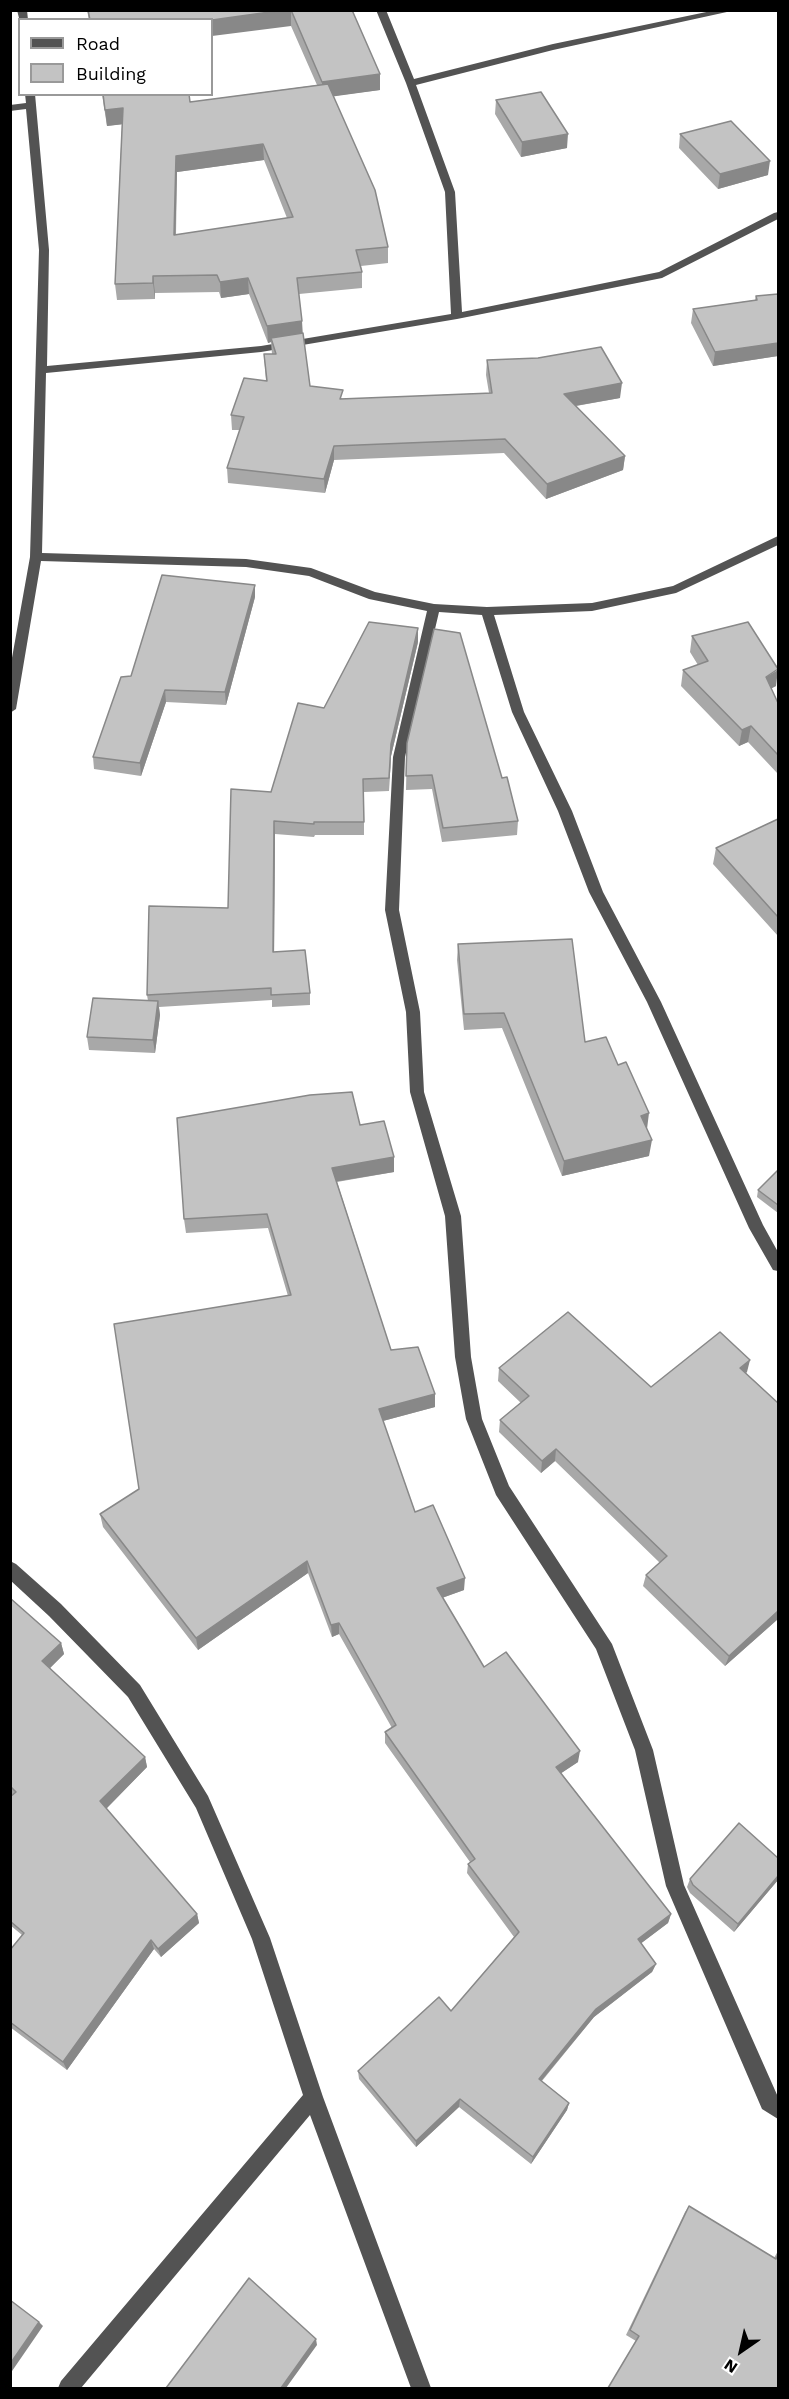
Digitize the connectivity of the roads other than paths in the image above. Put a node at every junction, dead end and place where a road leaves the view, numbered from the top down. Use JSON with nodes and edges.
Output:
{"nodes":[{"id":1,"x":381,"y":10,"type":"edge"},
{"id":2,"x":732,"y":10,"type":"edge"},
{"id":3,"x":411,"y":83,"type":"junction"},
{"id":4,"x":31,"y":100,"type":"edge"},
{"id":5,"x":10,"y":108,"type":"edge"},
{"id":6,"x":778,"y":215,"type":"edge"},
{"id":7,"x":457,"y":316,"type":"junction"},
{"id":8,"x":41,"y":370,"type":"junction"},
{"id":9,"x":778,"y":540,"type":"edge"},
{"id":10,"x":36,"y":557,"type":"junction"},
{"id":11,"x":434,"y":608,"type":"junction"},
{"id":12,"x":487,"y":611,"type":"junction"},
{"id":13,"x":10,"y":709,"type":"edge"},
{"id":14,"x":778,"y":1265,"type":"edge"},
{"id":15,"x":10,"y":1569,"type":"edge"},
{"id":16,"x":313,"y":2097,"type":"junction"},
{"id":17,"x":778,"y":2109,"type":"edge"},
{"id":18,"x":68,"y":2388,"type":"edge"},
{"id":19,"x":421,"y":2388,"type":"edge"}],
"edges":[{"from":1,"to":3,"type":"street"},
{"from":2,"to":3,"type":"street"},
{"from":3,"to":7,"type":"street"},
{"from":4,"to":5,"type":"street"},
{"from":4,"to":8,"type":"street"},
{"from":6,"to":7,"type":"street"},
{"from":7,"to":8,"type":"street"},
{"from":8,"to":10,"type":"street"},
{"from":9,"to":12,"type":"street"},
{"from":10,"to":11,"type":"street"},
{"from":10,"to":13,"type":"street"},
{"from":11,"to":12,"type":"street"},
{"from":11,"to":17,"type":"street"},
{"from":12,"to":14,"type":"street"},
{"from":15,"to":16,"type":"street"},
{"from":16,"to":18,"type":"street"},
{"from":16,"to":19,"type":"street"}]}
